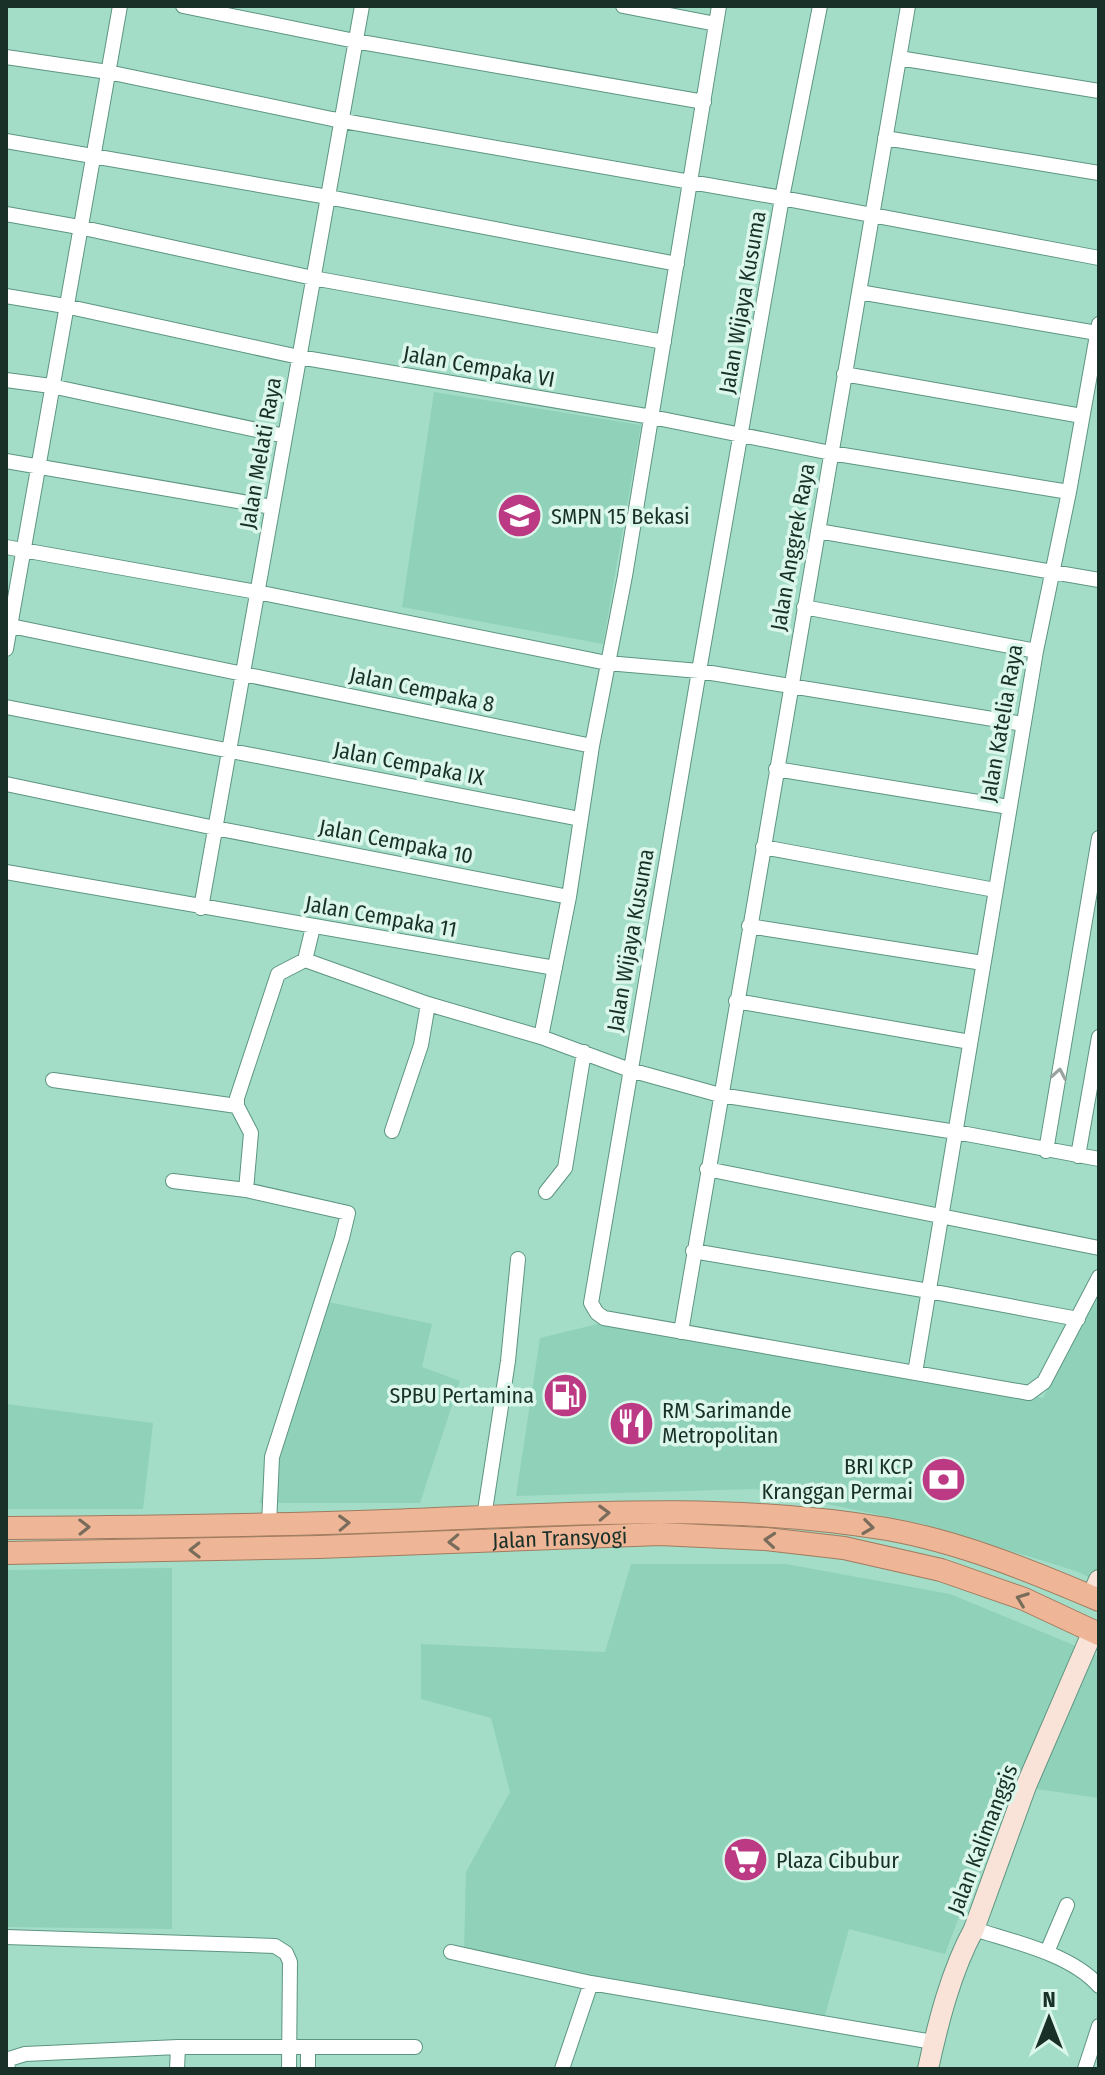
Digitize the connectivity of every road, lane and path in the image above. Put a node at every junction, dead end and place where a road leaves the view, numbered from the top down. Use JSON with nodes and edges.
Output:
{"nodes":[{"id":1,"x":120,"y":6,"type":"edge"},
{"id":2,"x":183,"y":6,"type":"edge"},
{"id":3,"x":362,"y":6,"type":"edge"},
{"id":4,"x":623,"y":6,"type":"edge"},
{"id":5,"x":719,"y":6,"type":"edge"},
{"id":6,"x":820,"y":6,"type":"edge"},
{"id":7,"x":908,"y":6,"type":"edge"},
{"id":8,"x":716,"y":24,"type":"junction"},
{"id":9,"x":355,"y":41,"type":"junction"},
{"id":10,"x":6,"y":57,"type":"edge"},
{"id":11,"x":899,"y":58,"type":"junction"},
{"id":12,"x":108,"y":72,"type":"junction"},
{"id":13,"x":1099,"y":91,"type":"edge"},
{"id":14,"x":704,"y":102,"type":"junction"},
{"id":15,"x":341,"y":121,"type":"junction"},
{"id":16,"x":885,"y":138,"type":"junction"},
{"id":17,"x":6,"y":141,"type":"edge"},
{"id":18,"x":93,"y":155,"type":"junction"},
{"id":19,"x":1099,"y":173,"type":"edge"},
{"id":20,"x":691,"y":182,"type":"junction"},
{"id":21,"x":328,"y":197,"type":"junction"},
{"id":22,"x":782,"y":198,"type":"junction"},
{"id":23,"x":6,"y":214,"type":"edge"},
{"id":24,"x":872,"y":216,"type":"junction"},
{"id":25,"x":79,"y":227,"type":"junction"},
{"id":26,"x":1099,"y":258,"type":"edge"},
{"id":27,"x":677,"y":264,"type":"junction"},
{"id":28,"x":313,"y":278,"type":"junction"},
{"id":29,"x":859,"y":292,"type":"junction"},
{"id":30,"x":6,"y":296,"type":"edge"},
{"id":31,"x":65,"y":306,"type":"junction"},
{"id":32,"x":1098,"y":328,"type":"edge"},
{"id":33,"x":664,"y":342,"type":"junction"},
{"id":34,"x":299,"y":357,"type":"junction"},
{"id":35,"x":844,"y":374,"type":"junction"},
{"id":36,"x":6,"y":380,"type":"edge"},
{"id":37,"x":51,"y":386,"type":"junction"},
{"id":38,"x":1082,"y":416,"type":"junction"},
{"id":39,"x":652,"y":417,"type":"junction"},
{"id":40,"x":741,"y":435,"type":"junction"},
{"id":41,"x":285,"y":436,"type":"junction"},
{"id":42,"x":831,"y":453,"type":"junction"},
{"id":43,"x":6,"y":461,"type":"edge"},
{"id":44,"x":37,"y":467,"type":"junction"},
{"id":45,"x":1069,"y":492,"type":"junction"},
{"id":46,"x":272,"y":507,"type":"junction"},
{"id":47,"x":818,"y":531,"type":"junction"},
{"id":48,"x":6,"y":547,"type":"edge"},
{"id":49,"x":23,"y":549,"type":"junction"},
{"id":50,"x":1052,"y":570,"type":"junction"},
{"id":51,"x":1099,"y":580,"type":"edge"},
{"id":52,"x":257,"y":592,"type":"junction"},
{"id":53,"x":804,"y":607,"type":"junction"},
{"id":54,"x":8,"y":626,"type":"edge"},
{"id":55,"x":6,"y":649,"type":"edge"},
{"id":56,"x":1036,"y":651,"type":"junction"},
{"id":57,"x":607,"y":663,"type":"junction"},
{"id":58,"x":699,"y":671,"type":"junction"},
{"id":59,"x":242,"y":675,"type":"junction"},
{"id":60,"x":791,"y":686,"type":"junction"},
{"id":61,"x":6,"y":707,"type":"edge"},
{"id":62,"x":1023,"y":724,"type":"junction"},
{"id":63,"x":592,"y":746,"type":"junction"},
{"id":64,"x":229,"y":751,"type":"junction"},
{"id":65,"x":776,"y":769,"type":"junction"},
{"id":66,"x":6,"y":784,"type":"edge"},
{"id":67,"x":1009,"y":807,"type":"junction"},
{"id":68,"x":580,"y":819,"type":"junction"},
{"id":69,"x":215,"y":828,"type":"junction"},
{"id":70,"x":1099,"y":838,"type":"edge"},
{"id":71,"x":763,"y":847,"type":"junction"},
{"id":72,"x":6,"y":872,"type":"edge"},
{"id":73,"x":995,"y":890,"type":"junction"},
{"id":74,"x":569,"y":897,"type":"junction"},
{"id":75,"x":201,"y":908,"type":"junction"},
{"id":76,"x":749,"y":926,"type":"junction"},
{"id":77,"x":313,"y":927,"type":"junction"},
{"id":78,"x":305,"y":960,"type":"junction"},
{"id":79,"x":983,"y":963,"type":"junction"},
{"id":80,"x":555,"y":968,"type":"junction"},
{"id":81,"x":736,"y":1001,"type":"junction"},
{"id":82,"x":428,"y":1004,"type":"junction"},
{"id":83,"x":541,"y":1037,"type":"junction"},
{"id":84,"x":1099,"y":1037,"type":"edge"},
{"id":85,"x":970,"y":1042,"type":"junction"},
{"id":86,"x":584,"y":1052,"type":"junction"},
{"id":87,"x":630,"y":1070,"type":"junction"},
{"id":88,"x":53,"y":1080,"type":"dead end"},
{"id":89,"x":1094,"y":1094,"type":"edge"},
{"id":90,"x":720,"y":1095,"type":"junction"},
{"id":91,"x":237,"y":1106,"type":"junction"},
{"id":92,"x":392,"y":1131,"type":"dead end"},
{"id":93,"x":956,"y":1132,"type":"junction"},
{"id":94,"x":1046,"y":1151,"type":"junction"},
{"id":95,"x":1078,"y":1156,"type":"junction"},
{"id":96,"x":1099,"y":1159,"type":"edge"},
{"id":97,"x":707,"y":1169,"type":"junction"},
{"id":98,"x":173,"y":1181,"type":"dead end"},
{"id":99,"x":246,"y":1190,"type":"junction"},
{"id":100,"x":546,"y":1192,"type":"dead end"},
{"id":101,"x":942,"y":1217,"type":"junction"},
{"id":102,"x":1099,"y":1248,"type":"edge"},
{"id":103,"x":693,"y":1251,"type":"junction"},
{"id":104,"x":518,"y":1259,"type":"dead end"},
{"id":105,"x":1099,"y":1277,"type":"edge"},
{"id":106,"x":929,"y":1291,"type":"junction"},
{"id":107,"x":1078,"y":1319,"type":"junction"},
{"id":108,"x":681,"y":1332,"type":"junction"},
{"id":109,"x":915,"y":1373,"type":"junction"},
{"id":110,"x":484,"y":1517,"type":"junction"},
{"id":111,"x":269,"y":1525,"type":"junction"},
{"id":112,"x":6,"y":1528,"type":"edge"},
{"id":113,"x":6,"y":1553,"type":"edge"},
{"id":114,"x":1097,"y":1592,"type":"edge"},
{"id":115,"x":1096,"y":1632,"type":"edge"},
{"id":116,"x":1067,"y":1905,"type":"dead end"},
{"id":117,"x":974,"y":1929,"type":"junction"},
{"id":118,"x":6,"y":1937,"type":"edge"},
{"id":119,"x":451,"y":1952,"type":"dead end"},
{"id":120,"x":1047,"y":1952,"type":"junction"},
{"id":121,"x":591,"y":1983,"type":"junction"},
{"id":122,"x":1099,"y":1986,"type":"edge"},
{"id":123,"x":1099,"y":2026,"type":"edge"},
{"id":124,"x":933,"y":2042,"type":"junction"},
{"id":125,"x":178,"y":2047,"type":"junction"},
{"id":126,"x":415,"y":2047,"type":"dead end"},
{"id":127,"x":290,"y":2048,"type":"junction"},
{"id":128,"x":308,"y":2048,"type":"junction"},
{"id":129,"x":7,"y":2069,"type":"edge"},
{"id":130,"x":177,"y":2069,"type":"edge"},
{"id":131,"x":289,"y":2069,"type":"edge"},
{"id":132,"x":308,"y":2069,"type":"edge"},
{"id":133,"x":562,"y":2069,"type":"edge"},
{"id":134,"x":928,"y":2069,"type":"edge"},
{"id":135,"x":1085,"y":2069,"type":"edge"}],
"edges":[{"from":1,"to":12,"type":"street"},
{"from":2,"to":9,"type":"street"},
{"from":3,"to":9,"type":"street","name":"Jalan Melati Raya"},
{"from":4,"to":8,"type":"street"},
{"from":5,"to":8,"type":"street"},
{"from":6,"to":22,"type":"street","name":"Jalan Wijaya Kusuma"},
{"from":7,"to":11,"type":"street","name":"Jalan Anggrek Raya"},
{"from":8,"to":14,"type":"street"},
{"from":9,"to":14,"type":"street"},
{"from":9,"to":15,"type":"street","name":"Jalan Melati Raya"},
{"from":10,"to":12,"type":"street"},
{"from":11,"to":13,"type":"street"},
{"from":11,"to":16,"type":"street","name":"Jalan Anggrek Raya"},
{"from":12,"to":15,"type":"street"},
{"from":12,"to":18,"type":"street"},
{"from":14,"to":20,"type":"street"},
{"from":15,"to":20,"type":"street"},
{"from":15,"to":21,"type":"street","name":"Jalan Melati Raya"},
{"from":16,"to":19,"type":"street"},
{"from":16,"to":24,"type":"street","name":"Jalan Anggrek Raya"},
{"from":17,"to":18,"type":"street"},
{"from":18,"to":21,"type":"street"},
{"from":18,"to":25,"type":"street"},
{"from":20,"to":22,"type":"street"},
{"from":20,"to":27,"type":"street"},
{"from":21,"to":27,"type":"street"},
{"from":21,"to":28,"type":"street","name":"Jalan Melati Raya"},
{"from":22,"to":24,"type":"street"},
{"from":22,"to":40,"type":"street","name":"Jalan Wijaya Kusuma"},
{"from":23,"to":25,"type":"street"},
{"from":24,"to":26,"type":"street"},
{"from":24,"to":29,"type":"street","name":"Jalan Anggrek Raya"},
{"from":25,"to":28,"type":"street"},
{"from":25,"to":31,"type":"street"},
{"from":27,"to":33,"type":"street"},
{"from":28,"to":33,"type":"street"},
{"from":28,"to":34,"type":"street","name":"Jalan Melati Raya"},
{"from":29,"to":32,"type":"street"},
{"from":29,"to":35,"type":"street","name":"Jalan Anggrek Raya"},
{"from":30,"to":31,"type":"street","name":"Jalan Cempaka VI"},
{"from":31,"to":34,"type":"street","name":"Jalan Cempaka VI"},
{"from":31,"to":37,"type":"street"},
{"from":32,"to":38,"type":"street","name":"Jalan Katelia Raya"},
{"from":33,"to":39,"type":"street"},
{"from":34,"to":39,"type":"street","name":"Jalan Cempaka VI"},
{"from":34,"to":41,"type":"street","name":"Jalan Melati Raya"},
{"from":35,"to":38,"type":"street"},
{"from":35,"to":42,"type":"street","name":"Jalan Anggrek Raya"},
{"from":36,"to":37,"type":"street"},
{"from":37,"to":41,"type":"street"},
{"from":37,"to":44,"type":"street"},
{"from":38,"to":45,"type":"street","name":"Jalan Katelia Raya"},
{"from":39,"to":40,"type":"street","name":"Jalan Cempaka VI"},
{"from":39,"to":57,"type":"street"},
{"from":40,"to":42,"type":"street","name":"Jalan Cempaka VI"},
{"from":40,"to":58,"type":"street","name":"Jalan Wijaya Kusuma"},
{"from":41,"to":46,"type":"street","name":"Jalan Melati Raya"},
{"from":42,"to":45,"type":"street","name":"Jalan Cempaka VI"},
{"from":42,"to":47,"type":"street","name":"Jalan Anggrek Raya"},
{"from":43,"to":44,"type":"street"},
{"from":44,"to":46,"type":"street"},
{"from":44,"to":49,"type":"street"},
{"from":45,"to":50,"type":"street","name":"Jalan Katelia Raya"},
{"from":46,"to":52,"type":"street","name":"Jalan Melati Raya"},
{"from":47,"to":50,"type":"street"},
{"from":47,"to":53,"type":"street","name":"Jalan Anggrek Raya"},
{"from":48,"to":49,"type":"street"},
{"from":49,"to":52,"type":"street"},
{"from":49,"to":54,"type":"street"},
{"from":50,"to":51,"type":"street"},
{"from":50,"to":56,"type":"street","name":"Jalan Katelia Raya"},
{"from":52,"to":57,"type":"street"},
{"from":52,"to":59,"type":"street","name":"Jalan Melati Raya"},
{"from":53,"to":56,"type":"street"},
{"from":53,"to":60,"type":"street","name":"Jalan Anggrek Raya"},
{"from":54,"to":55,"type":"street"},
{"from":54,"to":59,"type":"street","name":"Jalan Cempaka 8"},
{"from":56,"to":62,"type":"street","name":"Jalan Katelia Raya"},
{"from":57,"to":58,"type":"street"},
{"from":57,"to":63,"type":"street"},
{"from":58,"to":60,"type":"street"},
{"from":58,"to":87,"type":"street","name":"Jalan Wijaya Kusuma"},
{"from":59,"to":63,"type":"street","name":"Jalan Cempaka 8"},
{"from":59,"to":64,"type":"street","name":"Jalan Melati Raya"},
{"from":60,"to":62,"type":"street"},
{"from":60,"to":65,"type":"street","name":"Jalan Anggrek Raya"},
{"from":61,"to":64,"type":"street","name":"Jalan Cempaka IX"},
{"from":62,"to":67,"type":"street","name":"Jalan Katelia Raya"},
{"from":63,"to":68,"type":"street"},
{"from":64,"to":68,"type":"street","name":"Jalan Cempaka IX"},
{"from":64,"to":69,"type":"street","name":"Jalan Melati Raya"},
{"from":65,"to":67,"type":"street"},
{"from":65,"to":71,"type":"street","name":"Jalan Anggrek Raya"},
{"from":66,"to":69,"type":"street","name":"Jalan Cempaka 10"},
{"from":67,"to":73,"type":"street","name":"Jalan Katelia Raya"},
{"from":68,"to":74,"type":"street"},
{"from":69,"to":74,"type":"street","name":"Jalan Cempaka 10"},
{"from":69,"to":75,"type":"street","name":"Jalan Melati Raya"},
{"from":94,"to":70,"type":"street","one_way":true},
{"from":71,"to":73,"type":"street"},
{"from":71,"to":76,"type":"street","name":"Jalan Anggrek Raya"},
{"from":72,"to":75,"type":"street","name":"Jalan Cempaka 11"},
{"from":73,"to":79,"type":"street","name":"Jalan Katelia Raya"},
{"from":74,"to":80,"type":"street"},
{"from":75,"to":77,"type":"street","name":"Jalan Cempaka 11"},
{"from":76,"to":79,"type":"street"},
{"from":76,"to":81,"type":"street","name":"Jalan Anggrek Raya"},
{"from":77,"to":78,"type":"street"},
{"from":77,"to":80,"type":"street","name":"Jalan Cempaka 11"},
{"from":78,"to":82,"type":"street"},
{"from":78,"to":91,"type":"street"},
{"from":79,"to":85,"type":"street","name":"Jalan Katelia Raya"},
{"from":80,"to":83,"type":"street"},
{"from":81,"to":85,"type":"street"},
{"from":81,"to":90,"type":"street","name":"Jalan Anggrek Raya"},
{"from":82,"to":83,"type":"street"},
{"from":82,"to":92,"type":"street"},
{"from":83,"to":86,"type":"street"},
{"from":84,"to":89,"type":"street"},
{"from":85,"to":93,"type":"street","name":"Jalan Katelia Raya"},
{"from":86,"to":87,"type":"street"},
{"from":86,"to":100,"type":"street"},
{"from":87,"to":90,"type":"street"},
{"from":87,"to":108,"type":"street","name":"Jalan Wijaya Kusuma"},
{"from":88,"to":91,"type":"street"},
{"from":89,"to":95,"type":"street"},
{"from":90,"to":93,"type":"street"},
{"from":90,"to":97,"type":"street","name":"Jalan Anggrek Raya"},
{"from":91,"to":99,"type":"street"},
{"from":93,"to":94,"type":"street"},
{"from":93,"to":101,"type":"street","name":"Jalan Katelia Raya"},
{"from":94,"to":95,"type":"street"},
{"from":95,"to":96,"type":"street"},
{"from":97,"to":101,"type":"street"},
{"from":97,"to":103,"type":"street","name":"Jalan Anggrek Raya"},
{"from":98,"to":99,"type":"street"},
{"from":99,"to":111,"type":"street"},
{"from":101,"to":102,"type":"street"},
{"from":101,"to":106,"type":"street","name":"Jalan Katelia Raya"},
{"from":103,"to":106,"type":"street"},
{"from":103,"to":108,"type":"street","name":"Jalan Anggrek Raya"},
{"from":104,"to":110,"type":"street"},
{"from":105,"to":107,"type":"street","name":"Jalan Wijaya Kusuma"},
{"from":106,"to":107,"type":"street"},
{"from":106,"to":109,"type":"street","name":"Jalan Katelia Raya"},
{"from":107,"to":109,"type":"street","name":"Jalan Wijaya Kusuma"},
{"from":108,"to":109,"type":"street","name":"Jalan Wijaya Kusuma"},
{"from":111,"to":110,"type":"highway","name":"Jalan Transyogi","one_way":true},
{"from":110,"to":114,"type":"highway","name":"Jalan Transyogi","one_way":true},
{"from":112,"to":111,"type":"highway","name":"Jalan Transyogi","one_way":true},
{"from":115,"to":113,"type":"highway","name":"Jalan Transyogi","one_way":true},
{"from":115,"to":117,"type":"main road","name":"Jalan Kalimanggis"},
{"from":116,"to":120,"type":"street"},
{"from":117,"to":120,"type":"street"},
{"from":117,"to":124,"type":"main road","name":"Jalan Kalimanggis"},
{"from":118,"to":127,"type":"street"},
{"from":119,"to":121,"type":"street"},
{"from":120,"to":122,"type":"street"},
{"from":121,"to":124,"type":"street"},
{"from":121,"to":133,"type":"street"},
{"from":123,"to":135,"type":"street"},
{"from":124,"to":134,"type":"main road","name":"Jalan Kalimanggis"},
{"from":125,"to":127,"type":"street"},
{"from":125,"to":129,"type":"street"},
{"from":125,"to":130,"type":"street"},
{"from":126,"to":128,"type":"street"},
{"from":127,"to":128,"type":"street"},
{"from":127,"to":131,"type":"street"},
{"from":128,"to":132,"type":"street"}]}
